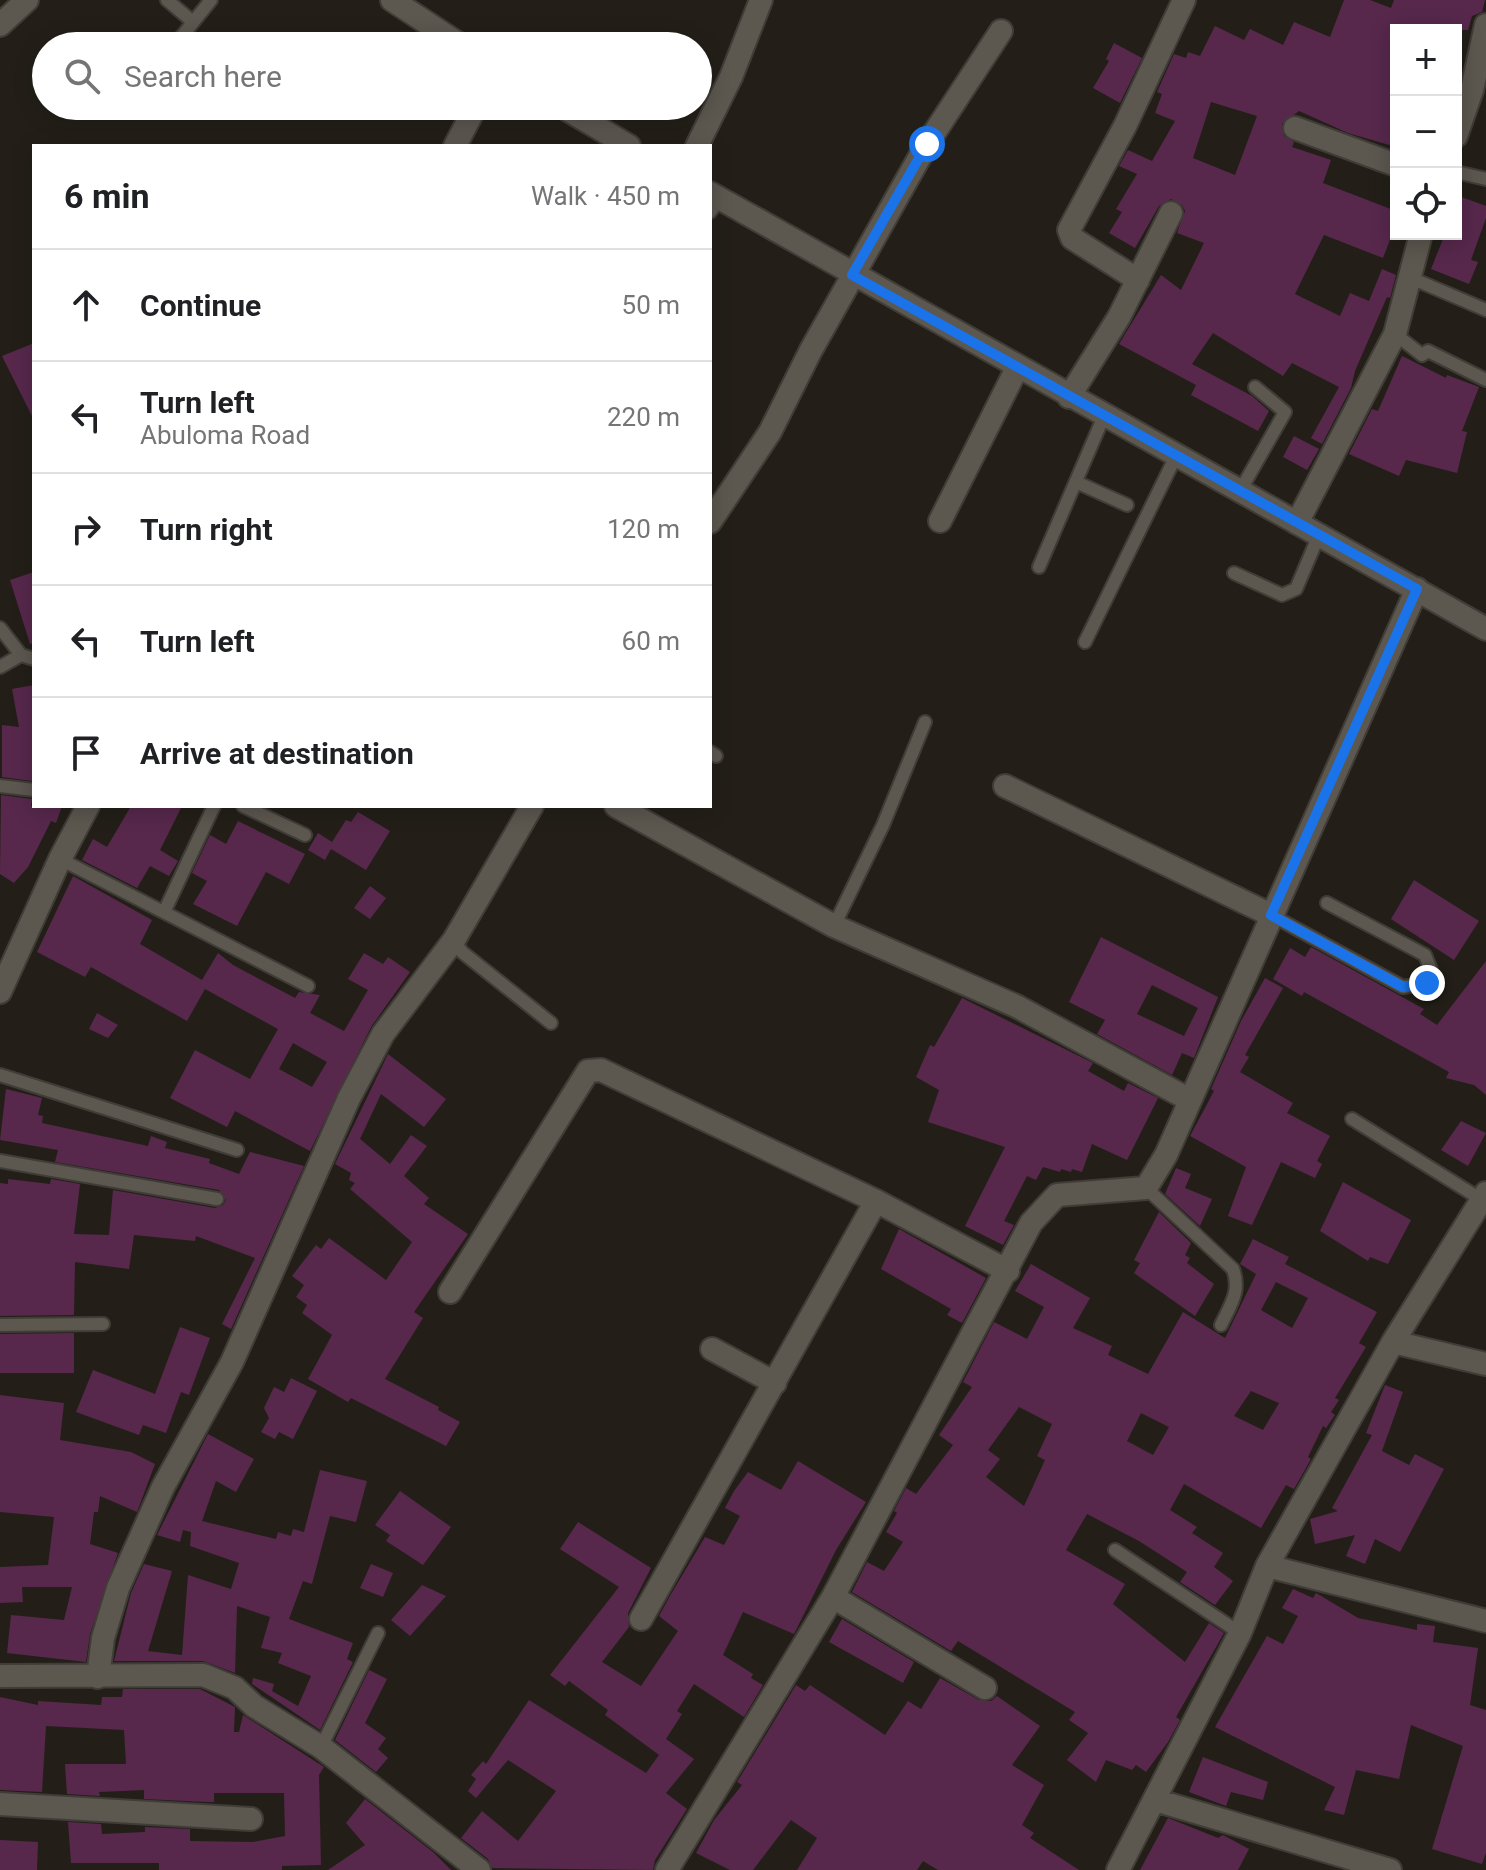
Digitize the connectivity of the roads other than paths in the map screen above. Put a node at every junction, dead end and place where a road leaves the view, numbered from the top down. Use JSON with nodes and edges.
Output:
{"nodes":[{"id":1,"x":27,"y":0,"type":"edge"},
{"id":2,"x":167,"y":0,"type":"edge"},
{"id":3,"x":211,"y":0,"type":"edge"},
{"id":4,"x":392,"y":0,"type":"edge"},
{"id":5,"x":761,"y":0,"type":"edge"},
{"id":6,"x":1184,"y":0,"type":"edge"},
{"id":7,"x":193,"y":22,"type":"junction"},
{"id":8,"x":0,"y":25,"type":"edge"},
{"id":9,"x":1486,"y":25,"type":"edge"},
{"id":10,"x":1001,"y":31,"type":"dead end"},
{"id":11,"x":185,"y":32,"type":"edge"},
{"id":12,"x":441,"y":32,"type":"edge"},
{"id":13,"x":712,"y":116,"type":"edge"},
{"id":14,"x":1462,"y":119,"type":"edge"},
{"id":15,"x":469,"y":120,"type":"edge"},
{"id":16,"x":585,"y":120,"type":"edge"},
{"id":17,"x":710,"y":120,"type":"edge"},
{"id":18,"x":1295,"y":128,"type":"dead end"},
{"id":19,"x":456,"y":144,"type":"edge"},
{"id":20,"x":626,"y":144,"type":"edge"},
{"id":21,"x":698,"y":144,"type":"edge"},
{"id":22,"x":1390,"y":163,"type":"edge"},
{"id":23,"x":1462,"y":173,"type":"edge"},
{"id":24,"x":1486,"y":179,"type":"edge"},
{"id":25,"x":713,"y":201,"type":"edge"},
{"id":26,"x":1171,"y":213,"type":"dead end"},
{"id":27,"x":1420,"y":240,"type":"edge"},
{"id":28,"x":852,"y":275,"type":"junction"},
{"id":29,"x":1411,"y":278,"type":"junction"},
{"id":30,"x":1138,"y":280,"type":"junction"},
{"id":31,"x":1486,"y":310,"type":"edge"},
{"id":32,"x":1395,"y":334,"type":"junction"},
{"id":33,"x":1017,"y":368,"type":"junction"},
{"id":34,"x":1486,"y":380,"type":"edge"},
{"id":35,"x":1255,"y":387,"type":"dead end"},
{"id":36,"x":1069,"y":397,"type":"junction"},
{"id":37,"x":1104,"y":416,"type":"junction"},
{"id":38,"x":1176,"y":456,"type":"junction"},
{"id":39,"x":1076,"y":482,"type":"junction"},
{"id":40,"x":1240,"y":491,"type":"junction"},
{"id":41,"x":1127,"y":505,"type":"dead end"},
{"id":42,"x":712,"y":519,"type":"edge"},
{"id":43,"x":940,"y":521,"type":"dead end"},
{"id":44,"x":1297,"y":523,"type":"junction"},
{"id":45,"x":1319,"y":535,"type":"junction"},
{"id":46,"x":1039,"y":567,"type":"dead end"},
{"id":47,"x":1234,"y":573,"type":"dead end"},
{"id":48,"x":1417,"y":589,"type":"junction"},
{"id":49,"x":0,"y":628,"type":"edge"},
{"id":50,"x":1486,"y":629,"type":"edge"},
{"id":51,"x":1085,"y":642,"type":"dead end"},
{"id":52,"x":28,"y":657,"type":"edge"},
{"id":53,"x":0,"y":667,"type":"edge"},
{"id":54,"x":925,"y":722,"type":"dead end"},
{"id":55,"x":0,"y":786,"type":"edge"},
{"id":56,"x":1005,"y":786,"type":"dead end"},
{"id":57,"x":32,"y":790,"type":"edge"},
{"id":58,"x":87,"y":808,"type":"edge"},
{"id":59,"x":213,"y":808,"type":"edge"},
{"id":60,"x":247,"y":808,"type":"edge"},
{"id":61,"x":531,"y":808,"type":"edge"},
{"id":62,"x":620,"y":808,"type":"edge"},
{"id":63,"x":305,"y":835,"type":"dead end"},
{"id":64,"x":60,"y":859,"type":"junction"},
{"id":65,"x":1327,"y":903,"type":"dead end"},
{"id":66,"x":165,"y":910,"type":"junction"},
{"id":67,"x":1271,"y":915,"type":"junction"},
{"id":68,"x":834,"y":926,"type":"junction"},
{"id":69,"x":454,"y":940,"type":"junction"},
{"id":70,"x":308,"y":986,"type":"dead end"},
{"id":71,"x":0,"y":992,"type":"edge"},
{"id":72,"x":551,"y":1023,"type":"dead end"},
{"id":73,"x":0,"y":1075,"type":"edge"},
{"id":74,"x":1190,"y":1100,"type":"junction"},
{"id":75,"x":1352,"y":1119,"type":"dead end"},
{"id":76,"x":237,"y":1150,"type":"dead end"},
{"id":77,"x":0,"y":1161,"type":"edge"},
{"id":78,"x":1146,"y":1188,"type":"junction"},
{"id":79,"x":1484,"y":1196,"type":"edge"},
{"id":80,"x":217,"y":1199,"type":"dead end"},
{"id":81,"x":876,"y":1201,"type":"junction"},
{"id":82,"x":1008,"y":1271,"type":"junction"},
{"id":83,"x":450,"y":1292,"type":"dead end"},
{"id":84,"x":103,"y":1324,"type":"dead end"},
{"id":85,"x":0,"y":1325,"type":"edge"},
{"id":86,"x":1221,"y":1325,"type":"dead end"},
{"id":87,"x":1393,"y":1342,"type":"junction"},
{"id":88,"x":712,"y":1349,"type":"dead end"},
{"id":89,"x":1486,"y":1364,"type":"edge"},
{"id":90,"x":775,"y":1383,"type":"junction"},
{"id":91,"x":1115,"y":1550,"type":"dead end"},
{"id":92,"x":1267,"y":1566,"type":"junction"},
{"id":93,"x":833,"y":1597,"type":"junction"},
{"id":94,"x":641,"y":1619,"type":"dead end"},
{"id":95,"x":1486,"y":1621,"type":"edge"},
{"id":96,"x":378,"y":1633,"type":"dead end"},
{"id":97,"x":1240,"y":1633,"type":"junction"},
{"id":98,"x":0,"y":1676,"type":"edge"},
{"id":99,"x":98,"y":1677,"type":"junction"},
{"id":100,"x":985,"y":1688,"type":"dead end"},
{"id":101,"x":321,"y":1747,"type":"junction"},
{"id":102,"x":1155,"y":1800,"type":"junction"},
{"id":103,"x":0,"y":1804,"type":"edge"},
{"id":104,"x":251,"y":1819,"type":"dead end"},
{"id":105,"x":1332,"y":1863,"type":"edge"},
{"id":106,"x":479,"y":1870,"type":"edge"},
{"id":107,"x":667,"y":1870,"type":"edge"},
{"id":108,"x":1118,"y":1870,"type":"edge"},
{"id":109,"x":1390,"y":1870,"type":"edge"}],
"edges":[{"from":1,"to":8,"type":"street"},
{"from":2,"to":7,"type":"lane"},
{"from":3,"to":7,"type":"lane"},
{"from":4,"to":12,"type":"street"},
{"from":5,"to":13,"type":"street"},
{"from":6,"to":30,"type":"street"},
{"from":7,"to":11,"type":"lane"},
{"from":9,"to":14,"type":"street"},
{"from":10,"to":28,"type":"street"},
{"from":15,"to":19,"type":"street"},
{"from":16,"to":20,"type":"street"},
{"from":17,"to":21,"type":"street"},
{"from":18,"to":22,"type":"street"},
{"from":23,"to":24,"type":"lane"},
{"from":25,"to":28,"type":"street"},
{"from":26,"to":30,"type":"street"},
{"from":27,"to":29,"type":"street"},
{"from":28,"to":33,"type":"street"},
{"from":28,"to":42,"type":"street"},
{"from":29,"to":31,"type":"lane"},
{"from":29,"to":32,"type":"street"},
{"from":30,"to":36,"type":"street"},
{"from":32,"to":34,"type":"lane"},
{"from":32,"to":44,"type":"street"},
{"from":33,"to":36,"type":"street"},
{"from":33,"to":43,"type":"street"},
{"from":35,"to":40,"type":"lane"},
{"from":36,"to":37,"type":"street"},
{"from":37,"to":38,"type":"street"},
{"from":37,"to":39,"type":"lane"},
{"from":38,"to":40,"type":"street"},
{"from":38,"to":51,"type":"lane"},
{"from":39,"to":41,"type":"lane"},
{"from":39,"to":46,"type":"lane"},
{"from":40,"to":44,"type":"street"},
{"from":44,"to":45,"type":"street"},
{"from":45,"to":47,"type":"lane"},
{"from":45,"to":48,"type":"street"},
{"from":48,"to":50,"type":"street"},
{"from":48,"to":67,"type":"street"},
{"from":49,"to":52,"type":"lane"},
{"from":52,"to":53,"type":"lane"},
{"from":54,"to":68,"type":"lane"},
{"from":55,"to":57,"type":"lane"},
{"from":56,"to":67,"type":"street"},
{"from":58,"to":64,"type":"street"},
{"from":59,"to":66,"type":"lane"},
{"from":60,"to":63,"type":"lane"},
{"from":61,"to":69,"type":"street"},
{"from":62,"to":68,"type":"street"},
{"from":64,"to":66,"type":"lane"},
{"from":64,"to":71,"type":"street"},
{"from":65,"to":67,"type":"lane"},
{"from":66,"to":70,"type":"lane"},
{"from":67,"to":74,"type":"street"},
{"from":68,"to":74,"type":"street"},
{"from":69,"to":72,"type":"lane"},
{"from":69,"to":99,"type":"street"},
{"from":73,"to":76,"type":"lane"},
{"from":74,"to":78,"type":"street"},
{"from":75,"to":79,"type":"lane"},
{"from":77,"to":80,"type":"lane"},
{"from":78,"to":82,"type":"street"},
{"from":78,"to":86,"type":"lane"},
{"from":79,"to":87,"type":"street"},
{"from":81,"to":82,"type":"street"},
{"from":81,"to":83,"type":"street"},
{"from":81,"to":90,"type":"street"},
{"from":82,"to":93,"type":"street"},
{"from":84,"to":85,"type":"lane"},
{"from":87,"to":89,"type":"street"},
{"from":87,"to":92,"type":"street"},
{"from":88,"to":90,"type":"street"},
{"from":90,"to":94,"type":"street"},
{"from":91,"to":97,"type":"lane"},
{"from":92,"to":95,"type":"street"},
{"from":92,"to":97,"type":"street"},
{"from":93,"to":100,"type":"street"},
{"from":93,"to":107,"type":"street"},
{"from":96,"to":101,"type":"lane"},
{"from":97,"to":102,"type":"street"},
{"from":98,"to":99,"type":"street"},
{"from":99,"to":101,"type":"street"},
{"from":101,"to":106,"type":"street"},
{"from":102,"to":105,"type":"street"},
{"from":102,"to":108,"type":"street"},
{"from":103,"to":104,"type":"street"},
{"from":105,"to":109,"type":"street"}]}
